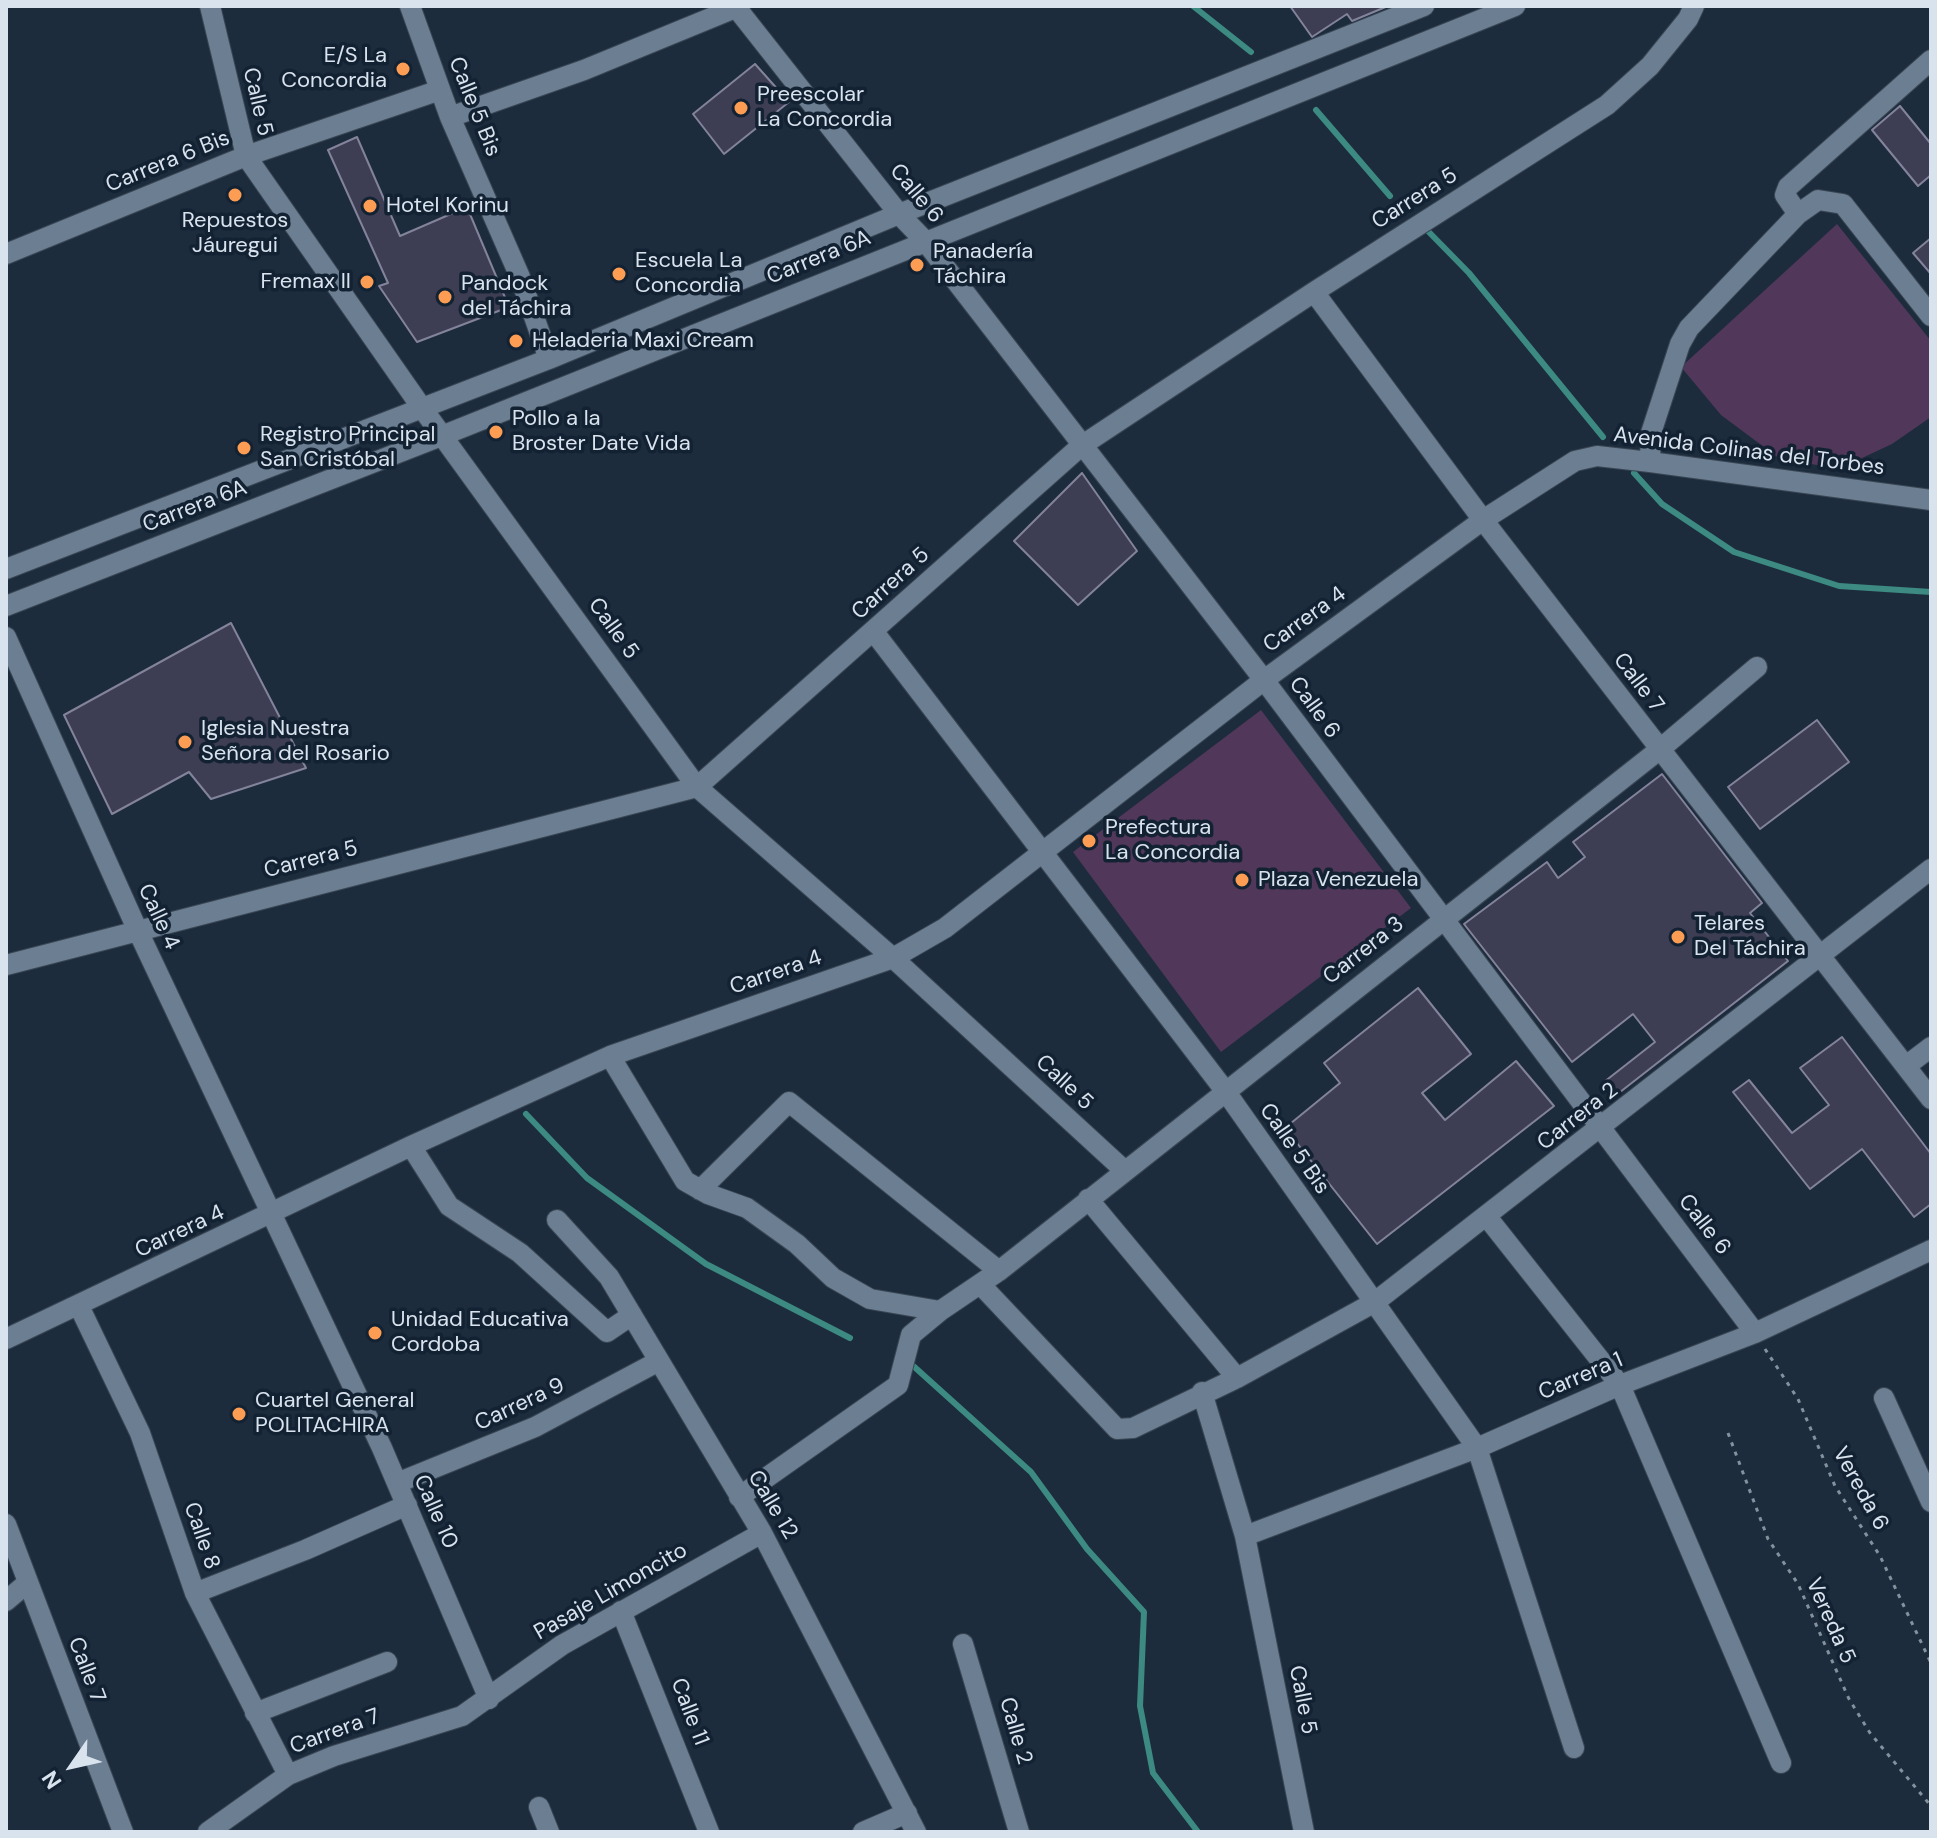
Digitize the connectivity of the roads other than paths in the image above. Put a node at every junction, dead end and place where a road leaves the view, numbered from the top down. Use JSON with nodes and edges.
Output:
{"nodes":[{"id":1,"x":210,"y":6,"type":"edge"},
{"id":2,"x":410,"y":6,"type":"edge"},
{"id":3,"x":1424,"y":6,"type":"edge"},
{"id":4,"x":1515,"y":6,"type":"edge"},
{"id":5,"x":1694,"y":6,"type":"edge"},
{"id":6,"x":737,"y":7,"type":"edge"},
{"id":7,"x":1931,"y":60,"type":"edge"},
{"id":8,"x":440,"y":90,"type":"junction"},
{"id":9,"x":450,"y":117,"type":"junction"},
{"id":10,"x":246,"y":156,"type":"junction"},
{"id":11,"x":899,"y":214,"type":"junction"},
{"id":12,"x":1798,"y":214,"type":"junction"},
{"id":13,"x":925,"y":241,"type":"junction"},
{"id":14,"x":6,"y":254,"type":"edge"},
{"id":15,"x":1314,"y":292,"type":"junction"},
{"id":16,"x":1931,"y":316,"type":"edge"},
{"id":17,"x":549,"y":359,"type":"junction"},
{"id":18,"x":422,"y":408,"type":"junction"},
{"id":19,"x":444,"y":435,"type":"junction"},
{"id":20,"x":1081,"y":446,"type":"junction"},
{"id":21,"x":1650,"y":462,"type":"junction"},
{"id":22,"x":1931,"y":500,"type":"edge"},
{"id":23,"x":1483,"y":520,"type":"junction"},
{"id":24,"x":6,"y":569,"type":"edge"},
{"id":25,"x":6,"y":606,"type":"edge"},
{"id":26,"x":874,"y":632,"type":"junction"},
{"id":27,"x":6,"y":637,"type":"edge"},
{"id":28,"x":1757,"y":667,"type":"dead end"},
{"id":29,"x":1264,"y":680,"type":"junction"},
{"id":30,"x":1659,"y":750,"type":"junction"},
{"id":31,"x":697,"y":787,"type":"junction"},
{"id":32,"x":1042,"y":853,"type":"junction"},
{"id":33,"x":1931,"y":869,"type":"edge"},
{"id":34,"x":1442,"y":921,"type":"junction"},
{"id":35,"x":137,"y":929,"type":"junction"},
{"id":36,"x":1821,"y":956,"type":"junction"},
{"id":37,"x":893,"y":958,"type":"junction"},
{"id":38,"x":6,"y":965,"type":"edge"},
{"id":39,"x":1931,"y":1047,"type":"edge"},
{"id":40,"x":610,"y":1056,"type":"junction"},
{"id":41,"x":1906,"y":1066,"type":"junction"},
{"id":42,"x":1226,"y":1092,"type":"junction"},
{"id":43,"x":1931,"y":1099,"type":"edge"},
{"id":44,"x":1600,"y":1130,"type":"junction"},
{"id":45,"x":411,"y":1146,"type":"junction"},
{"id":46,"x":1125,"y":1171,"type":"junction"},
{"id":47,"x":700,"y":1190,"type":"junction"},
{"id":48,"x":1088,"y":1199,"type":"junction"},
{"id":49,"x":272,"y":1214,"type":"junction"},
{"id":50,"x":1487,"y":1217,"type":"junction"},
{"id":51,"x":557,"y":1220,"type":"dead end"},
{"id":52,"x":1931,"y":1250,"type":"edge"},
{"id":53,"x":999,"y":1271,"type":"junction"},
{"id":54,"x":980,"y":1284,"type":"junction"},
{"id":55,"x":1375,"y":1302,"type":"junction"},
{"id":56,"x":79,"y":1306,"type":"junction"},
{"id":57,"x":940,"y":1311,"type":"junction"},
{"id":58,"x":632,"y":1315,"type":"junction"},
{"id":59,"x":1755,"y":1333,"type":"junction"},
{"id":60,"x":6,"y":1339,"type":"edge"},
{"id":61,"x":659,"y":1361,"type":"junction"},
{"id":62,"x":1237,"y":1378,"type":"junction"},
{"id":63,"x":1620,"y":1385,"type":"junction"},
{"id":64,"x":1202,"y":1392,"type":"junction"},
{"id":65,"x":1884,"y":1398,"type":"dead end"},
{"id":66,"x":1477,"y":1448,"type":"junction"},
{"id":67,"x":397,"y":1483,"type":"junction"},
{"id":68,"x":739,"y":1497,"type":"junction"},
{"id":69,"x":1931,"y":1502,"type":"edge"},
{"id":70,"x":407,"y":1505,"type":"junction"},
{"id":71,"x":6,"y":1524,"type":"edge"},
{"id":72,"x":762,"y":1533,"type":"junction"},
{"id":73,"x":1245,"y":1536,"type":"junction"},
{"id":74,"x":26,"y":1584,"type":"junction"},
{"id":75,"x":195,"y":1593,"type":"junction"},
{"id":76,"x":6,"y":1601,"type":"edge"},
{"id":77,"x":621,"y":1611,"type":"junction"},
{"id":78,"x":963,"y":1644,"type":"dead end"},
{"id":79,"x":387,"y":1662,"type":"dead end"},
{"id":80,"x":489,"y":1699,"type":"junction"},
{"id":81,"x":255,"y":1713,"type":"junction"},
{"id":82,"x":1574,"y":1748,"type":"dead end"},
{"id":83,"x":1781,"y":1763,"type":"dead end"},
{"id":84,"x":288,"y":1775,"type":"junction"},
{"id":85,"x":539,"y":1807,"type":"dead end"},
{"id":86,"x":912,"y":1823,"type":"edge"},
{"id":87,"x":123,"y":1832,"type":"edge"},
{"id":88,"x":208,"y":1832,"type":"edge"},
{"id":89,"x":549,"y":1832,"type":"edge"},
{"id":90,"x":709,"y":1832,"type":"edge"},
{"id":91,"x":863,"y":1832,"type":"edge"},
{"id":92,"x":1019,"y":1832,"type":"edge"},
{"id":93,"x":1304,"y":1832,"type":"edge"}],
"edges":[{"from":1,"to":10,"type":"street","name":"Calle 5"},
{"from":2,"to":8,"type":"street","name":"Calle 5 Bis"},
{"from":3,"to":11,"type":"street","name":"Carrera 6A"},
{"from":4,"to":13,"type":"street","name":"Carrera 6A"},
{"from":5,"to":15,"type":"street","name":"Carrera 5"},
{"from":6,"to":9,"type":"street"},
{"from":6,"to":11,"type":"street","name":"Calle 6"},
{"from":7,"to":12,"type":"street"},
{"from":8,"to":9,"type":"street","name":"Calle 5 Bis"},
{"from":8,"to":10,"type":"street","name":"Carrera 6 Bis"},
{"from":9,"to":17,"type":"street","name":"Calle 5 Bis"},
{"from":10,"to":14,"type":"street","name":"Carrera 6 Bis"},
{"from":10,"to":18,"type":"street","name":"Calle 5"},
{"from":11,"to":13,"type":"street","name":"Calle 6"},
{"from":11,"to":17,"type":"street","name":"Carrera 6A"},
{"from":12,"to":16,"type":"street"},
{"from":12,"to":21,"type":"street"},
{"from":13,"to":19,"type":"street","name":"Carrera 6A"},
{"from":13,"to":20,"type":"street","name":"Calle 6"},
{"from":15,"to":20,"type":"street","name":"Carrera 5"},
{"from":15,"to":23,"type":"street","name":"Calle 7"},
{"from":17,"to":18,"type":"street","name":"Carrera 6A"},
{"from":18,"to":19,"type":"street","name":"Calle 5"},
{"from":18,"to":24,"type":"street","name":"Carrera 6A"},
{"from":19,"to":25,"type":"street","name":"Carrera 6A"},
{"from":19,"to":31,"type":"street","name":"Calle 5"},
{"from":20,"to":26,"type":"street","name":"Carrera 5"},
{"from":20,"to":29,"type":"street","name":"Calle 6"},
{"from":21,"to":22,"type":"street","name":"Avenida Colinas del Torbes"},
{"from":21,"to":23,"type":"street","name":"Avenida Colinas del Torbes"},
{"from":23,"to":29,"type":"street","name":"Carrera 4"},
{"from":23,"to":30,"type":"street","name":"Calle 7"},
{"from":26,"to":31,"type":"street","name":"Carrera 5"},
{"from":26,"to":32,"type":"street","name":"Calle 5 Bis"},
{"from":27,"to":35,"type":"street","name":"Calle 4"},
{"from":28,"to":30,"type":"street","name":"Carrera 3"},
{"from":29,"to":32,"type":"street","name":"Carrera 4"},
{"from":29,"to":34,"type":"street","name":"Calle 6"},
{"from":30,"to":34,"type":"street","name":"Carrera 3"},
{"from":30,"to":36,"type":"street","name":"Calle 7"},
{"from":31,"to":35,"type":"street","name":"Carrera 5"},
{"from":31,"to":37,"type":"street","name":"Calle 5"},
{"from":32,"to":37,"type":"street","name":"Carrera 4"},
{"from":32,"to":42,"type":"street","name":"Calle 5 Bis"},
{"from":33,"to":36,"type":"street","name":"Carrera 2"},
{"from":34,"to":42,"type":"street","name":"Carrera 3"},
{"from":34,"to":44,"type":"street","name":"Calle 6"},
{"from":35,"to":38,"type":"street","name":"Carrera 5"},
{"from":35,"to":49,"type":"street","name":"Calle 4"},
{"from":36,"to":41,"type":"street","name":"Calle 7"},
{"from":36,"to":44,"type":"street","name":"Carrera 2"},
{"from":37,"to":40,"type":"street","name":"Carrera 4"},
{"from":37,"to":46,"type":"street","name":"Calle 5"},
{"from":39,"to":41,"type":"street"},
{"from":40,"to":45,"type":"street","name":"Carrera 4"},
{"from":40,"to":47,"type":"street"},
{"from":41,"to":43,"type":"street","name":"Calle 7"},
{"from":42,"to":46,"type":"street","name":"Carrera 3"},
{"from":42,"to":55,"type":"street","name":"Calle 5 Bis"},
{"from":44,"to":50,"type":"street","name":"Carrera 2"},
{"from":44,"to":59,"type":"street","name":"Calle 6"},
{"from":45,"to":49,"type":"street","name":"Carrera 4"},
{"from":45,"to":58,"type":"street"},
{"from":46,"to":48,"type":"street","name":"Carrera 3"},
{"from":47,"to":53,"type":"street"},
{"from":47,"to":57,"type":"street"},
{"from":48,"to":53,"type":"street","name":"Carrera 3"},
{"from":48,"to":62,"type":"street"},
{"from":49,"to":56,"type":"street","name":"Carrera 4"},
{"from":49,"to":67,"type":"street","name":"Calle 10"},
{"from":50,"to":55,"type":"street","name":"Carrera 2"},
{"from":50,"to":63,"type":"street"},
{"from":51,"to":58,"type":"street","name":"Calle 12"},
{"from":52,"to":59,"type":"street","name":"Carrera 1"},
{"from":53,"to":54,"type":"street","name":"Carrera 3"},
{"from":54,"to":57,"type":"street","name":"Carrera 3"},
{"from":54,"to":64,"type":"street","name":"Carrera 2"},
{"from":55,"to":62,"type":"street","name":"Carrera 2"},
{"from":55,"to":66,"type":"street","name":"Calle 5 Bis"},
{"from":56,"to":60,"type":"street","name":"Carrera 4"},
{"from":56,"to":75,"type":"street","name":"Calle 8"},
{"from":57,"to":68,"type":"street","name":"Carrera 3"},
{"from":58,"to":61,"type":"street","name":"Calle 12"},
{"from":59,"to":63,"type":"street","name":"Carrera 1"},
{"from":61,"to":67,"type":"street","name":"Carrera 9"},
{"from":61,"to":68,"type":"street","name":"Calle 12"},
{"from":62,"to":64,"type":"street","name":"Carrera 2"},
{"from":63,"to":66,"type":"street","name":"Carrera 1"},
{"from":63,"to":83,"type":"street"},
{"from":64,"to":73,"type":"street","name":"Calle 5"},
{"from":65,"to":69,"type":"street"},
{"from":66,"to":73,"type":"street","name":"Carrera 1"},
{"from":66,"to":82,"type":"street","name":"Calle 5 Bis"},
{"from":67,"to":70,"type":"street","name":"Calle 10"},
{"from":68,"to":72,"type":"street","name":"Calle 12"},
{"from":70,"to":75,"type":"street"},
{"from":70,"to":80,"type":"street","name":"Calle 10"},
{"from":71,"to":74,"type":"street","name":"Calle 7"},
{"from":72,"to":77,"type":"street","name":"Pasaje Limoncito"},
{"from":72,"to":86,"type":"street","name":"Calle 12"},
{"from":73,"to":93,"type":"street","name":"Calle 5"},
{"from":74,"to":76,"type":"street"},
{"from":74,"to":87,"type":"street","name":"Calle 7"},
{"from":75,"to":81,"type":"street","name":"Calle 8"},
{"from":77,"to":80,"type":"street","name":"Pasaje Limoncito"},
{"from":77,"to":90,"type":"street","name":"Calle 11"},
{"from":78,"to":92,"type":"street","name":"Calle 2"},
{"from":79,"to":81,"type":"street"},
{"from":80,"to":84,"type":"street","name":"Carrera 7"},
{"from":81,"to":84,"type":"street","name":"Calle 8"},
{"from":84,"to":88,"type":"street","name":"Carrera 7"},
{"from":85,"to":89,"type":"street"},
{"from":86,"to":91,"type":"street"}]}
